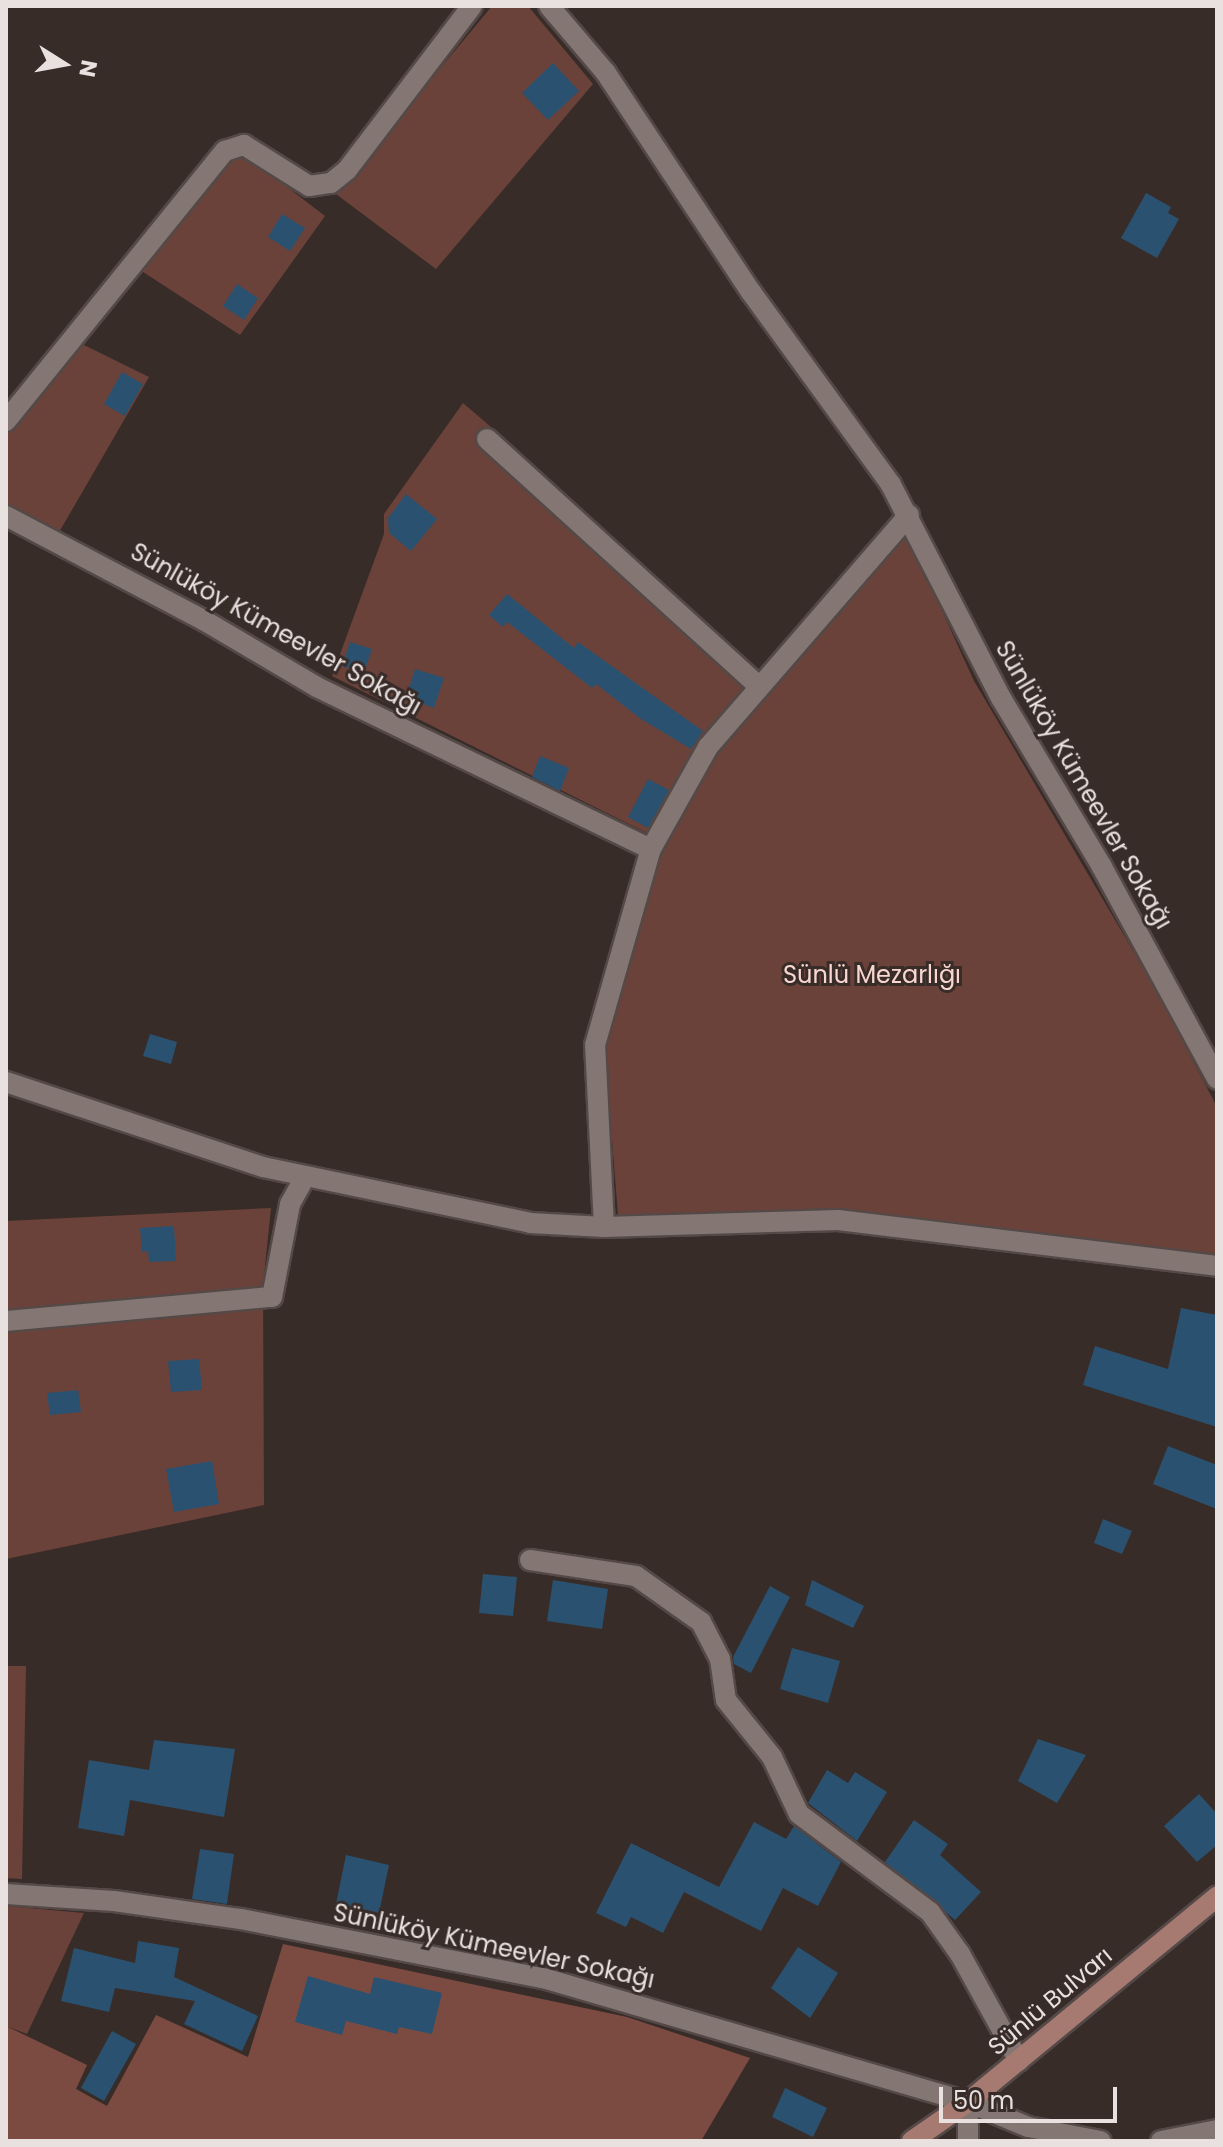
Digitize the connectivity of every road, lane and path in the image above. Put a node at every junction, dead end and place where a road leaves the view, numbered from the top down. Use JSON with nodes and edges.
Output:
{"nodes":[{"id":1,"x":472,"y":6,"type":"edge"},
{"id":2,"x":549,"y":6,"type":"edge"},
{"id":3,"x":6,"y":421,"type":"edge"},
{"id":4,"x":487,"y":439,"type":"dead end"},
{"id":5,"x":909,"y":515,"type":"junction"},
{"id":6,"x":6,"y":516,"type":"edge"},
{"id":7,"x":758,"y":686,"type":"junction"},
{"id":8,"x":651,"y":849,"type":"junction"},
{"id":9,"x":1217,"y":1079,"type":"edge"},
{"id":10,"x":6,"y":1082,"type":"edge"},
{"id":11,"x":305,"y":1177,"type":"junction"},
{"id":12,"x":604,"y":1227,"type":"junction"},
{"id":13,"x":1217,"y":1266,"type":"edge"},
{"id":14,"x":6,"y":1321,"type":"edge"},
{"id":15,"x":530,"y":1560,"type":"dead end"},
{"id":16,"x":6,"y":1894,"type":"edge"},
{"id":17,"x":1217,"y":1897,"type":"edge"},
{"id":18,"x":1019,"y":2061,"type":"junction"},
{"id":19,"x":968,"y":2102,"type":"junction"},
{"id":20,"x":1217,"y":2130,"type":"edge"},
{"id":21,"x":912,"y":2141,"type":"edge"},
{"id":22,"x":968,"y":2141,"type":"edge"},
{"id":23,"x":1101,"y":2141,"type":"edge"},
{"id":24,"x":1161,"y":2141,"type":"edge"}],
"edges":[{"from":1,"to":3,"type":"street"},
{"from":2,"to":5,"type":"street","name":"Sünlüköy Kümeevler Sokağı"},
{"from":4,"to":7,"type":"street"},
{"from":5,"to":7,"type":"street"},
{"from":5,"to":9,"type":"street","name":"Sünlüköy Kümeevler Sokağı"},
{"from":6,"to":8,"type":"street","name":"Sünlüköy Kümeevler Sokağı"},
{"from":7,"to":8,"type":"street"},
{"from":8,"to":12,"type":"street"},
{"from":10,"to":11,"type":"street"},
{"from":11,"to":12,"type":"street"},
{"from":11,"to":14,"type":"street"},
{"from":12,"to":13,"type":"street"},
{"from":15,"to":18,"type":"street"},
{"from":16,"to":19,"type":"street","name":"Sünlüköy Kümeevler Sokağı"},
{"from":17,"to":18,"type":"main road","name":"Sünlü Bulvarı"},
{"from":18,"to":19,"type":"main road","name":"Sünlü Bulvarı"},
{"from":19,"to":21,"type":"main road","name":"Sünlü Bulvarı"},
{"from":19,"to":22,"type":"street"},
{"from":19,"to":23,"type":"street","name":"Sünlüköy Kümeevler Sokağı"},
{"from":20,"to":24,"type":"street"}]}
